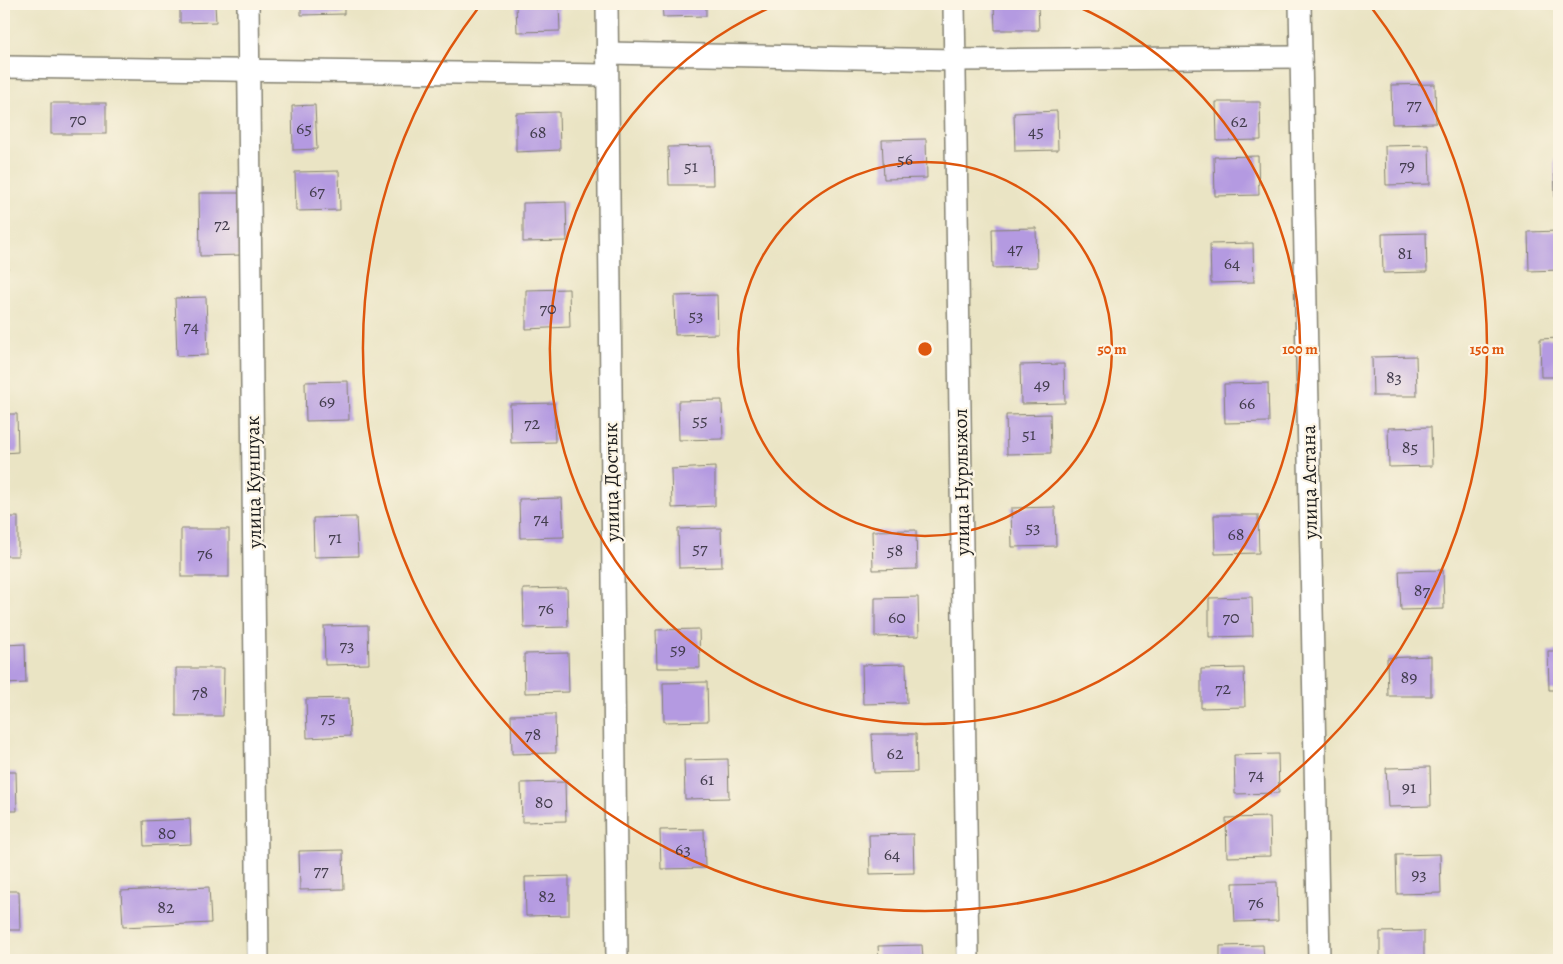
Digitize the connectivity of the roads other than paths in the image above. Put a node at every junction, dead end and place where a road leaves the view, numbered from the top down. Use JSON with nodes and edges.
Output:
{"nodes":[{"id":1,"x":248,"y":4,"type":"edge"},
{"id":2,"x":607,"y":4,"type":"edge"},
{"id":3,"x":954,"y":4,"type":"edge"},
{"id":4,"x":1300,"y":4,"type":"edge"},
{"id":5,"x":607,"y":53,"type":"junction"},
{"id":6,"x":1301,"y":57,"type":"junction"},
{"id":7,"x":955,"y":60,"type":"junction"},
{"id":8,"x":4,"y":67,"type":"edge"},
{"id":9,"x":248,"y":71,"type":"junction"},
{"id":10,"x":607,"y":75,"type":"junction"},
{"id":11,"x":258,"y":960,"type":"edge"},
{"id":12,"x":616,"y":960,"type":"edge"},
{"id":13,"x":968,"y":960,"type":"edge"},
{"id":14,"x":1319,"y":960,"type":"edge"}],
"edges":[{"from":1,"to":9,"type":"street","name":"улица Куншуак"},
{"from":2,"to":5,"type":"street","name":"улица Достык"},
{"from":3,"to":7,"type":"street","name":"улица Нурлыжол"},
{"from":4,"to":6,"type":"street","name":"улица Астана"},
{"from":5,"to":7,"type":"street"},
{"from":5,"to":10,"type":"street","name":"улица Достык"},
{"from":6,"to":7,"type":"street"},
{"from":6,"to":14,"type":"street","name":"улица Астана"},
{"from":7,"to":13,"type":"street","name":"улица Нурлыжол"},
{"from":8,"to":9,"type":"street"},
{"from":9,"to":10,"type":"street"},
{"from":9,"to":11,"type":"street","name":"улица Куншуак"},
{"from":10,"to":12,"type":"street","name":"улица Достык"}]}
